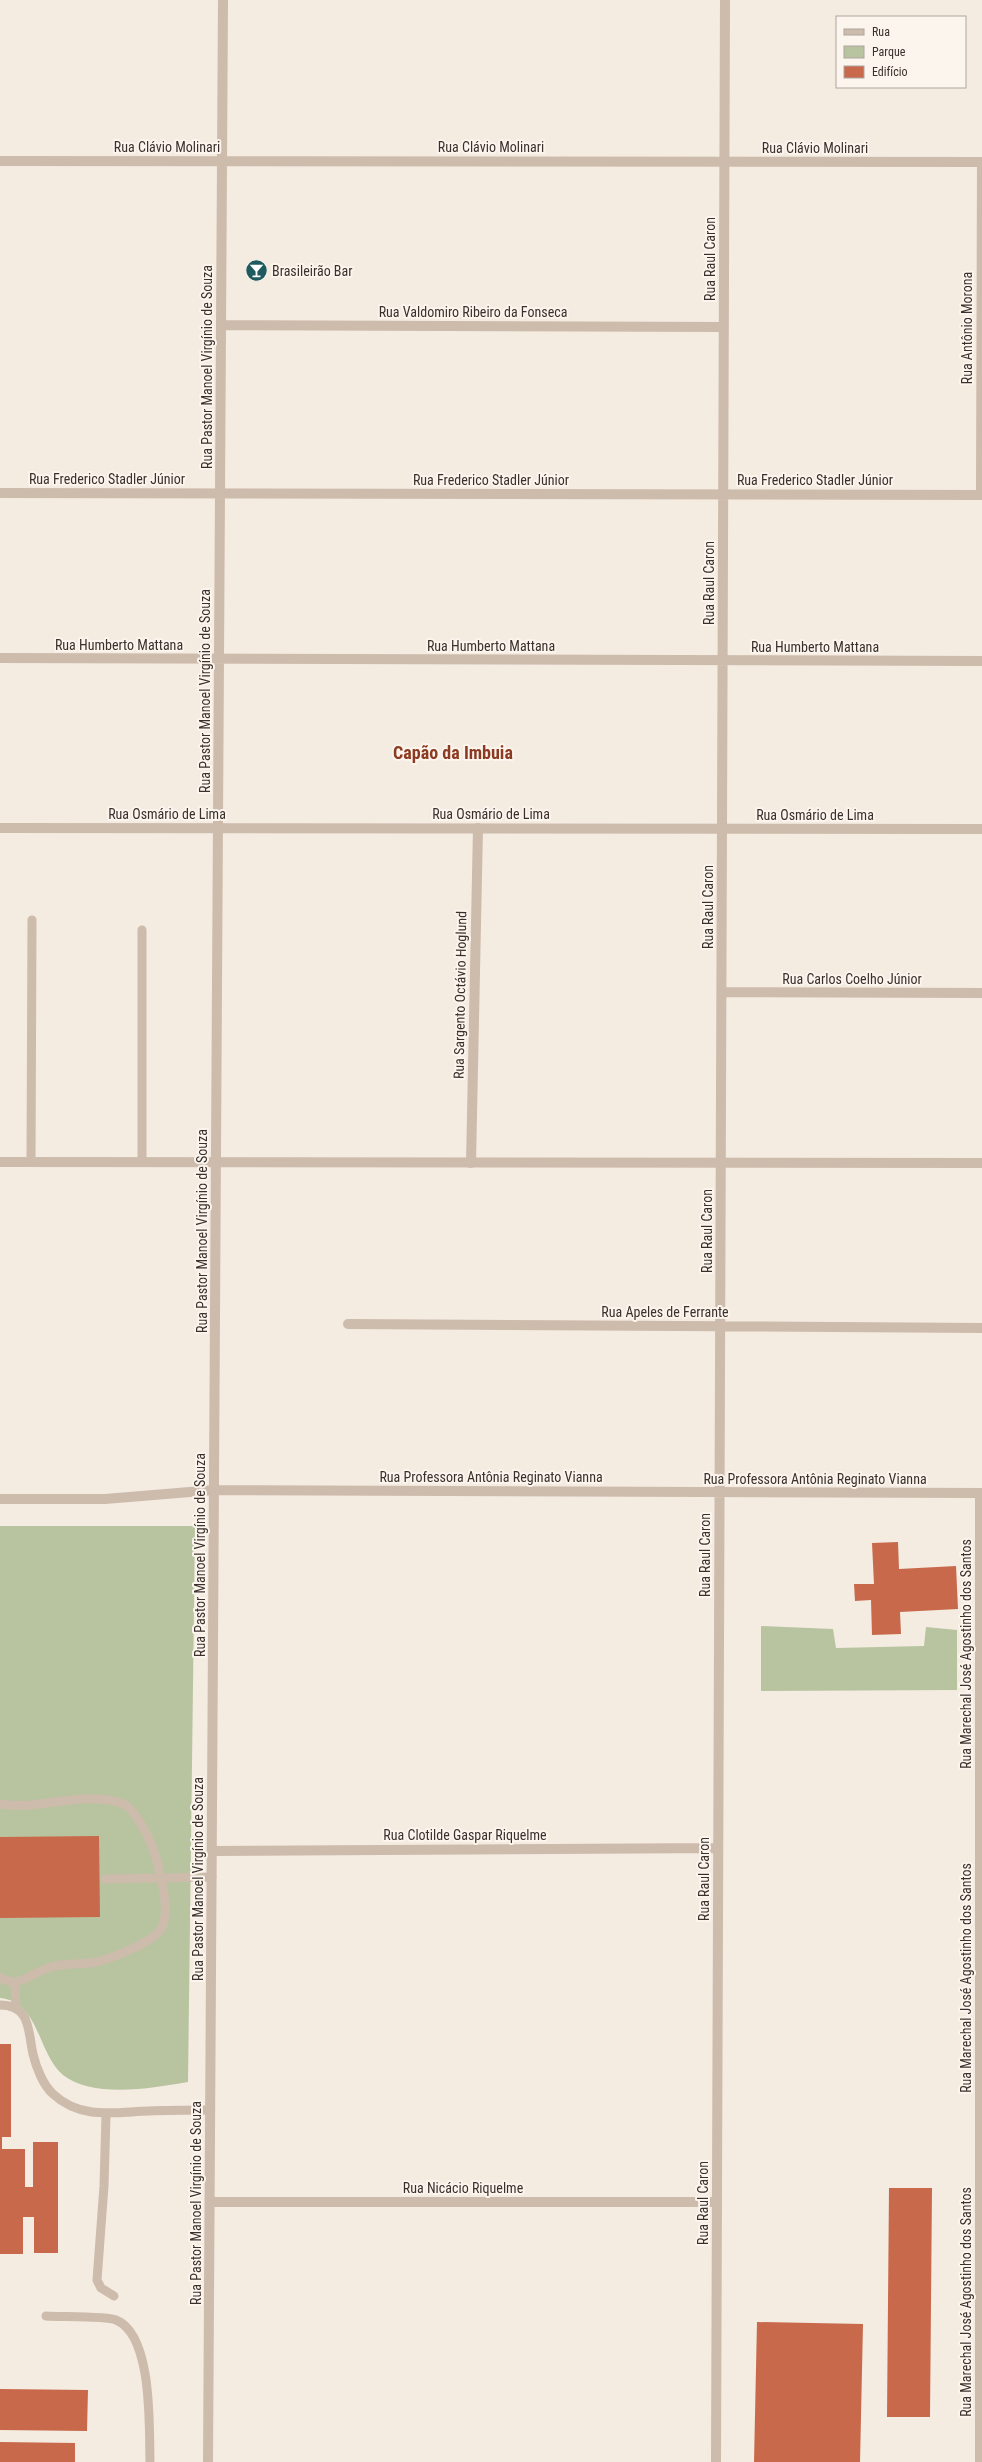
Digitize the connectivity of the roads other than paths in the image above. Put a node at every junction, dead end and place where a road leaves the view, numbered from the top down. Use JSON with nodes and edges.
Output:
{"nodes":[{"id":1,"x":223,"y":0,"type":"edge"},
{"id":2,"x":726,"y":0,"type":"edge"},
{"id":3,"x":0,"y":161,"type":"edge"},
{"id":4,"x":222,"y":161,"type":"junction"},
{"id":5,"x":725,"y":162,"type":"junction"},
{"id":6,"x":982,"y":162,"type":"edge"},
{"id":7,"x":221,"y":325,"type":"junction"},
{"id":8,"x":724,"y":327,"type":"junction"},
{"id":9,"x":0,"y":493,"type":"edge"},
{"id":10,"x":220,"y":493,"type":"junction"},
{"id":11,"x":724,"y":494,"type":"junction"},
{"id":12,"x":982,"y":495,"type":"edge"},
{"id":13,"x":0,"y":658,"type":"edge"},
{"id":14,"x":219,"y":659,"type":"junction"},
{"id":15,"x":723,"y":661,"type":"junction"},
{"id":16,"x":982,"y":662,"type":"edge"},
{"id":17,"x":0,"y":828,"type":"edge"},
{"id":18,"x":218,"y":828,"type":"junction"},
{"id":19,"x":478,"y":828,"type":"junction"},
{"id":20,"x":722,"y":828,"type":"junction"},
{"id":21,"x":982,"y":829,"type":"edge"},
{"id":22,"x":32,"y":920,"type":"dead end"},
{"id":23,"x":142,"y":930,"type":"dead end"},
{"id":24,"x":722,"y":992,"type":"junction"},
{"id":25,"x":982,"y":993,"type":"edge"},
{"id":26,"x":0,"y":1162,"type":"edge"},
{"id":27,"x":31,"y":1162,"type":"junction"},
{"id":28,"x":142,"y":1162,"type":"junction"},
{"id":29,"x":216,"y":1162,"type":"junction"},
{"id":30,"x":471,"y":1162,"type":"junction"},
{"id":31,"x":721,"y":1163,"type":"junction"},
{"id":32,"x":982,"y":1163,"type":"edge"},
{"id":33,"x":348,"y":1324,"type":"dead end"},
{"id":34,"x":720,"y":1326,"type":"junction"},
{"id":35,"x":982,"y":1328,"type":"edge"},
{"id":36,"x":214,"y":1490,"type":"junction"},
{"id":37,"x":720,"y":1492,"type":"junction"},
{"id":38,"x":981,"y":1494,"type":"edge"},
{"id":39,"x":0,"y":1499,"type":"edge"},
{"id":40,"x":0,"y":1804,"type":"edge"},
{"id":41,"x":718,"y":1848,"type":"junction"},
{"id":42,"x":212,"y":1851,"type":"junction"},
{"id":43,"x":161,"y":1877,"type":"junction"},
{"id":44,"x":212,"y":1877,"type":"junction"},
{"id":45,"x":105,"y":1878,"type":"dead end"},
{"id":46,"x":0,"y":1978,"type":"edge"},
{"id":47,"x":15,"y":1983,"type":"junction"},
{"id":48,"x":0,"y":2005,"type":"edge"},
{"id":49,"x":16,"y":2009,"type":"junction"},
{"id":50,"x":210,"y":2110,"type":"junction"},
{"id":51,"x":106,"y":2115,"type":"junction"},
{"id":52,"x":210,"y":2202,"type":"junction"},
{"id":53,"x":717,"y":2202,"type":"junction"},
{"id":54,"x":114,"y":2296,"type":"dead end"},
{"id":55,"x":46,"y":2316,"type":"dead end"},
{"id":56,"x":150,"y":2462,"type":"edge"},
{"id":57,"x":208,"y":2462,"type":"edge"},
{"id":58,"x":716,"y":2462,"type":"edge"},
{"id":59,"x":980,"y":2462,"type":"edge"}],
"edges":[{"from":1,"to":4,"type":"street","name":"Rua Pastor Manoel Virgínio de Souza"},
{"from":2,"to":5,"type":"street","name":"Rua Raul Caron"},
{"from":3,"to":4,"type":"street","name":"Rua Clávio Molinari"},
{"from":4,"to":5,"type":"street","name":"Rua Clávio Molinari"},
{"from":4,"to":7,"type":"street","name":"Rua Pastor Manoel Virgínio de Souza"},
{"from":5,"to":6,"type":"street","name":"Rua Clávio Molinari"},
{"from":5,"to":8,"type":"street","name":"Rua Raul Caron"},
{"from":6,"to":12,"type":"street","name":"Rua Antônio Morona"},
{"from":7,"to":8,"type":"street","name":"Rua Valdomiro Ribeiro da Fonseca"},
{"from":7,"to":10,"type":"street","name":"Rua Pastor Manoel Virgínio de Souza"},
{"from":8,"to":11,"type":"street","name":"Rua Raul Caron"},
{"from":9,"to":10,"type":"street","name":"Rua Frederico Stadler Júnior"},
{"from":10,"to":11,"type":"street","name":"Rua Frederico Stadler Júnior"},
{"from":10,"to":14,"type":"street","name":"Rua Pastor Manoel Virgínio de Souza"},
{"from":11,"to":12,"type":"street","name":"Rua Frederico Stadler Júnior"},
{"from":11,"to":15,"type":"street","name":"Rua Raul Caron"},
{"from":13,"to":14,"type":"street","name":"Rua Humberto Mattana"},
{"from":14,"to":15,"type":"street","name":"Rua Humberto Mattana"},
{"from":14,"to":18,"type":"street","name":"Rua Pastor Manoel Virgínio de Souza"},
{"from":15,"to":16,"type":"street","name":"Rua Humberto Mattana"},
{"from":15,"to":20,"type":"street","name":"Rua Raul Caron"},
{"from":17,"to":18,"type":"street","name":"Rua Osmário de Lima"},
{"from":18,"to":19,"type":"street","name":"Rua Osmário de Lima"},
{"from":18,"to":29,"type":"street","name":"Rua Pastor Manoel Virgínio de Souza"},
{"from":19,"to":20,"type":"street","name":"Rua Osmário de Lima"},
{"from":19,"to":30,"type":"street","name":"Rua Sargento Octávio Hoglund"},
{"from":20,"to":21,"type":"street","name":"Rua Osmário de Lima"},
{"from":20,"to":24,"type":"street","name":"Rua Raul Caron"},
{"from":22,"to":27,"type":"lane"},
{"from":23,"to":28,"type":"lane"},
{"from":24,"to":25,"type":"street","name":"Rua Carlos Coelho Júnior"},
{"from":24,"to":31,"type":"street","name":"Rua Raul Caron"},
{"from":26,"to":27,"type":"street"},
{"from":27,"to":28,"type":"street"},
{"from":28,"to":29,"type":"street"},
{"from":29,"to":30,"type":"street"},
{"from":29,"to":36,"type":"street","name":"Rua Pastor Manoel Virgínio de Souza"},
{"from":30,"to":31,"type":"street"},
{"from":31,"to":32,"type":"street"},
{"from":31,"to":34,"type":"street","name":"Rua Raul Caron"},
{"from":33,"to":34,"type":"street","name":"Rua Apeles de Ferrante"},
{"from":34,"to":35,"type":"street","name":"Rua Apeles de Ferrante"},
{"from":34,"to":37,"type":"street","name":"Rua Raul Caron"},
{"from":36,"to":37,"type":"street","name":"Rua Professora Antônia Reginato Vianna"},
{"from":36,"to":39,"type":"street","name":"Rua Professora Antônia Reginato Vianna"},
{"from":36,"to":42,"type":"street","name":"Rua Pastor Manoel Virgínio de Souza"},
{"from":37,"to":38,"type":"street","name":"Rua Professora Antônia Reginato Vianna"},
{"from":37,"to":41,"type":"street","name":"Rua Raul Caron"},
{"from":38,"to":59,"type":"street","name":"Rua Marechal José Agostinho dos Santos"},
{"from":40,"to":43,"type":"lane"},
{"from":41,"to":42,"type":"street","name":"Rua Clotilde Gaspar Riquelme"},
{"from":41,"to":53,"type":"street","name":"Rua Raul Caron"},
{"from":42,"to":44,"type":"street","name":"Rua Pastor Manoel Virgínio de Souza"},
{"from":43,"to":44,"type":"lane"},
{"from":43,"to":45,"type":"lane"},
{"from":43,"to":47,"type":"lane"},
{"from":44,"to":50,"type":"street","name":"Rua Pastor Manoel Virgínio de Souza"},
{"from":46,"to":47,"type":"lane"},
{"from":47,"to":49,"type":"lane"},
{"from":48,"to":49,"type":"lane"},
{"from":49,"to":51,"type":"lane"},
{"from":50,"to":51,"type":"lane"},
{"from":50,"to":52,"type":"street","name":"Rua Pastor Manoel Virgínio de Souza"},
{"from":51,"to":54,"type":"lane"},
{"from":52,"to":53,"type":"street","name":"Rua Nicácio Riquelme"},
{"from":52,"to":57,"type":"street","name":"Rua Pastor Manoel Virgínio de Souza"},
{"from":53,"to":58,"type":"street","name":"Rua Raul Caron"},
{"from":55,"to":56,"type":"lane"}]}
